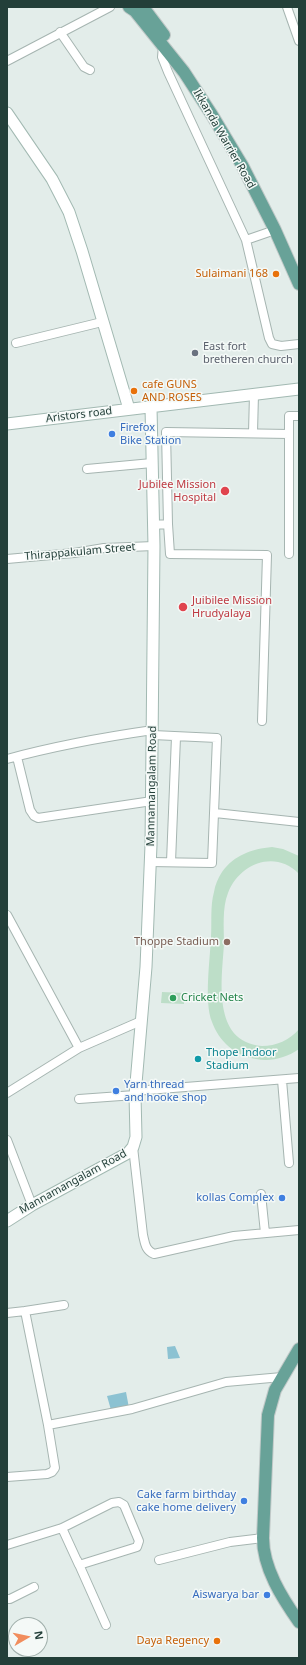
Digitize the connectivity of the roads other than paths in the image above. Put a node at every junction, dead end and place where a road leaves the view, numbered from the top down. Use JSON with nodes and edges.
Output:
{"nodes":[{"id":1,"x":110,"y":7,"type":"edge"},
{"id":2,"x":129,"y":7,"type":"edge"},
{"id":3,"x":143,"y":7,"type":"edge"},
{"id":4,"x":287,"y":7,"type":"edge"},
{"id":5,"x":60,"y":32,"type":"junction"},
{"id":6,"x":299,"y":41,"type":"edge"},
{"id":7,"x":163,"y":46,"type":"junction"},
{"id":8,"x":7,"y":61,"type":"edge"},
{"id":9,"x":90,"y":70,"type":"dead end"},
{"id":10,"x":7,"y":114,"type":"edge"},
{"id":11,"x":274,"y":230,"type":"junction"},
{"id":12,"x":246,"y":240,"type":"junction"},
{"id":13,"x":299,"y":264,"type":"edge"},
{"id":14,"x":299,"y":284,"type":"edge"},
{"id":15,"x":102,"y":322,"type":"junction"},
{"id":16,"x":16,"y":343,"type":"dead end"},
{"id":17,"x":299,"y":344,"type":"edge"},
{"id":18,"x":299,"y":383,"type":"edge"},
{"id":19,"x":299,"y":389,"type":"edge"},
{"id":20,"x":280,"y":391,"type":"junction"},
{"id":21,"x":254,"y":394,"type":"junction"},
{"id":22,"x":151,"y":407,"type":"junction"},
{"id":23,"x":129,"y":409,"type":"junction"},
{"id":24,"x":299,"y":416,"type":"edge"},
{"id":25,"x":7,"y":424,"type":"edge"},
{"id":26,"x":253,"y":433,"type":"junction"},
{"id":27,"x":289,"y":434,"type":"junction"},
{"id":28,"x":152,"y":463,"type":"junction"},
{"id":29,"x":87,"y":469,"type":"dead end"},
{"id":30,"x":168,"y":524,"type":"junction"},
{"id":31,"x":153,"y":525,"type":"junction"},
{"id":32,"x":154,"y":546,"type":"junction"},
{"id":33,"x":289,"y":554,"type":"dead end"},
{"id":34,"x":7,"y":559,"type":"edge"},
{"id":35,"x":262,"y":721,"type":"dead end"},
{"id":36,"x":153,"y":733,"type":"junction"},
{"id":37,"x":176,"y":736,"type":"junction"},
{"id":38,"x":17,"y":757,"type":"junction"},
{"id":39,"x":7,"y":760,"type":"edge"},
{"id":40,"x":152,"y":801,"type":"junction"},
{"id":41,"x":215,"y":813,"type":"junction"},
{"id":42,"x":299,"y":822,"type":"edge"},
{"id":43,"x":150,"y":862,"type":"junction"},
{"id":44,"x":171,"y":862,"type":"junction"},
{"id":45,"x":7,"y":915,"type":"edge"},
{"id":46,"x":141,"y":1021,"type":"junction"},
{"id":47,"x":79,"y":1048,"type":"junction"},
{"id":48,"x":299,"y":1078,"type":"edge"},
{"id":49,"x":282,"y":1080,"type":"junction"},
{"id":50,"x":7,"y":1093,"type":"edge"},
{"id":51,"x":135,"y":1093,"type":"junction"},
{"id":52,"x":79,"y":1099,"type":"dead end"},
{"id":53,"x":7,"y":1140,"type":"edge"},
{"id":54,"x":133,"y":1147,"type":"junction"},
{"id":55,"x":289,"y":1163,"type":"dead end"},
{"id":56,"x":261,"y":1194,"type":"dead end"},
{"id":57,"x":32,"y":1205,"type":"junction"},
{"id":58,"x":7,"y":1221,"type":"edge"},
{"id":59,"x":299,"y":1230,"type":"edge"},
{"id":60,"x":265,"y":1233,"type":"junction"},
{"id":61,"x":64,"y":1305,"type":"dead end"},
{"id":62,"x":25,"y":1311,"type":"junction"},
{"id":63,"x":7,"y":1313,"type":"edge"},
{"id":64,"x":299,"y":1349,"type":"edge"},
{"id":65,"x":282,"y":1377,"type":"junction"},
{"id":66,"x":48,"y":1425,"type":"junction"},
{"id":67,"x":7,"y":1477,"type":"edge"},
{"id":68,"x":62,"y":1528,"type":"junction"},
{"id":69,"x":263,"y":1538,"type":"junction"},
{"id":70,"x":7,"y":1545,"type":"edge"},
{"id":71,"x":159,"y":1560,"type":"dead end"},
{"id":72,"x":79,"y":1565,"type":"junction"},
{"id":73,"x":34,"y":1587,"type":"dead end"},
{"id":74,"x":7,"y":1599,"type":"edge"},
{"id":75,"x":297,"y":1616,"type":"edge"},
{"id":76,"x":106,"y":1625,"type":"dead end"}],
"edges":[{"from":1,"to":5,"type":"street"},
{"from":2,"to":7,"type":"main road","name":"Ikkanda Warrier Road"},
{"from":3,"to":13,"type":"main road","name":"Ikkanda Warrier Road"},
{"from":4,"to":6,"type":"street"},
{"from":5,"to":8,"type":"street"},
{"from":5,"to":9,"type":"street"},
{"from":7,"to":11,"type":"main road","name":"Ikkanda Warrier Road"},
{"from":7,"to":12,"type":"street"},
{"from":10,"to":15,"type":"main road"},
{"from":11,"to":12,"type":"street"},
{"from":11,"to":14,"type":"main road","name":"Ikkanda Warrier Road"},
{"from":12,"to":17,"type":"street"},
{"from":15,"to":16,"type":"street"},
{"from":15,"to":23,"type":"main road"},
{"from":18,"to":20,"type":"main road"},
{"from":19,"to":20,"type":"main road"},
{"from":20,"to":21,"type":"main road"},
{"from":21,"to":22,"type":"main road"},
{"from":21,"to":26,"type":"street"},
{"from":22,"to":23,"type":"main road","name":"Aristors road"},
{"from":22,"to":28,"type":"main road","name":"Mannamangalam Road"},
{"from":23,"to":25,"type":"main road","name":"Aristors road"},
{"from":24,"to":27,"type":"street"},
{"from":26,"to":27,"type":"street"},
{"from":26,"to":30,"type":"street"},
{"from":27,"to":33,"type":"street"},
{"from":28,"to":29,"type":"street"},
{"from":28,"to":31,"type":"main road","name":"Mannamangalam Road"},
{"from":30,"to":31,"type":"street"},
{"from":30,"to":35,"type":"street"},
{"from":31,"to":32,"type":"main road","name":"Mannamangalam Road"},
{"from":32,"to":34,"type":"street","name":"Thirappakulam Street"},
{"from":32,"to":36,"type":"main road","name":"Mannamangalam Road"},
{"from":36,"to":37,"type":"street"},
{"from":36,"to":38,"type":"street"},
{"from":36,"to":40,"type":"main road","name":"Mannamangalam Road"},
{"from":37,"to":41,"type":"street"},
{"from":37,"to":44,"type":"street"},
{"from":38,"to":39,"type":"street"},
{"from":38,"to":40,"type":"street"},
{"from":40,"to":43,"type":"main road","name":"Mannamangalam Road"},
{"from":41,"to":42,"type":"street"},
{"from":41,"to":44,"type":"street"},
{"from":43,"to":44,"type":"street"},
{"from":43,"to":46,"type":"main road","name":"Mannamangalam Road"},
{"from":45,"to":47,"type":"street"},
{"from":46,"to":47,"type":"street"},
{"from":46,"to":51,"type":"main road","name":"Mannamangalam Road"},
{"from":47,"to":50,"type":"street"},
{"from":48,"to":49,"type":"street"},
{"from":49,"to":51,"type":"street"},
{"from":49,"to":55,"type":"street"},
{"from":51,"to":52,"type":"street"},
{"from":51,"to":54,"type":"main road","name":"Mannamangalam Road"},
{"from":53,"to":57,"type":"street"},
{"from":54,"to":57,"type":"main road","name":"Mannamangalam Road"},
{"from":54,"to":60,"type":"street"},
{"from":56,"to":60,"type":"street"},
{"from":57,"to":58,"type":"main road","name":"Mannamangalam Road"},
{"from":59,"to":60,"type":"street"},
{"from":61,"to":62,"type":"street"},
{"from":62,"to":63,"type":"street"},
{"from":62,"to":66,"type":"street"},
{"from":64,"to":65,"type":"main road"},
{"from":65,"to":66,"type":"street"},
{"from":65,"to":69,"type":"main road"},
{"from":66,"to":67,"type":"street"},
{"from":68,"to":70,"type":"street"},
{"from":68,"to":72,"type":"street"},
{"from":68,"to":72,"type":"street"},
{"from":69,"to":71,"type":"street"},
{"from":69,"to":75,"type":"main road"},
{"from":72,"to":76,"type":"street"},
{"from":73,"to":74,"type":"street"}]}
